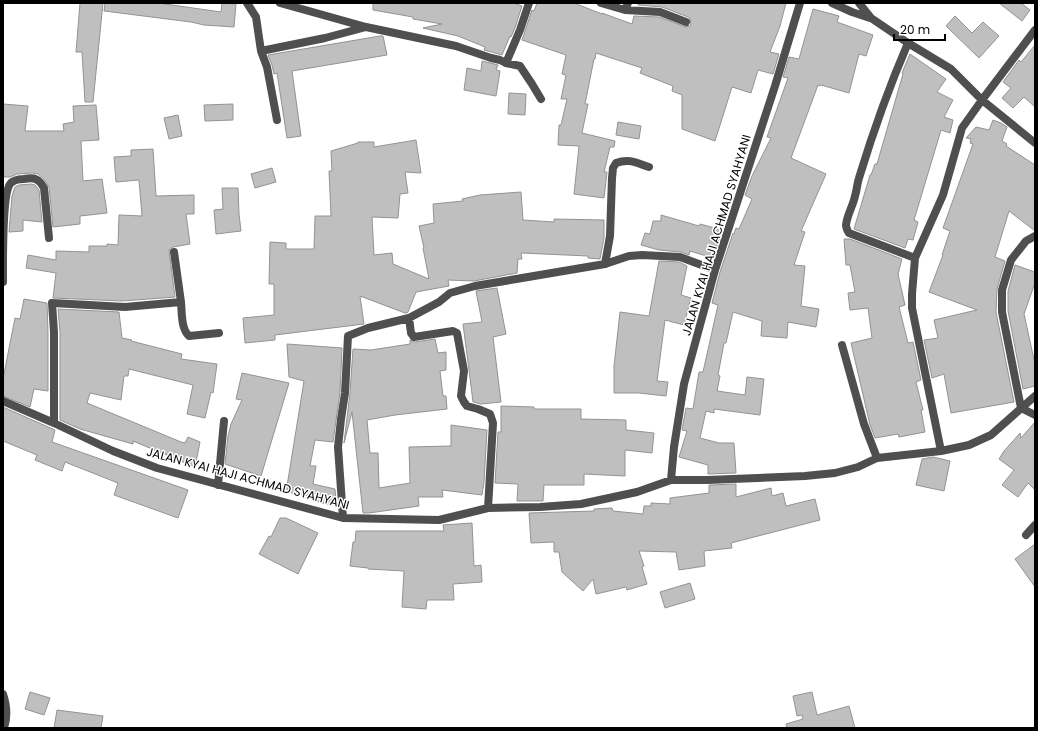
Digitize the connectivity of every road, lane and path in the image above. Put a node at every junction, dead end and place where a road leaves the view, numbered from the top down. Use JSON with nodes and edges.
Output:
{"nodes":[{"id":1,"x":247,"y":3,"type":"edge"},
{"id":2,"x":280,"y":3,"type":"edge"},
{"id":3,"x":529,"y":3,"type":"edge"},
{"id":4,"x":601,"y":3,"type":"edge"},
{"id":5,"x":800,"y":3,"type":"edge"},
{"id":6,"x":832,"y":3,"type":"edge"},
{"id":7,"x":859,"y":3,"type":"edge"},
{"id":8,"x":626,"y":6,"type":"edge"},
{"id":9,"x":871,"y":18,"type":"junction"},
{"id":10,"x":686,"y":22,"type":"dead end"},
{"id":11,"x":366,"y":27,"type":"junction"},
{"id":12,"x":1035,"y":30,"type":"edge"},
{"id":13,"x":908,"y":43,"type":"junction"},
{"id":14,"x":261,"y":51,"type":"junction"},
{"id":15,"x":506,"y":63,"type":"junction"},
{"id":16,"x":541,"y":100,"type":"dead end"},
{"id":17,"x":982,"y":100,"type":"junction"},
{"id":18,"x":277,"y":120,"type":"dead end"},
{"id":19,"x":1035,"y":143,"type":"edge"},
{"id":20,"x":649,"y":167,"type":"dead end"},
{"id":21,"x":1035,"y":236,"type":"edge"},
{"id":22,"x":50,"y":238,"type":"dead end"},
{"id":23,"x":174,"y":252,"type":"dead end"},
{"id":24,"x":915,"y":258,"type":"junction"},
{"id":25,"x":605,"y":264,"type":"junction"},
{"id":26,"x":715,"y":270,"type":"junction"},
{"id":27,"x":3,"y":282,"type":"edge"},
{"id":28,"x":181,"y":302,"type":"junction"},
{"id":29,"x":409,"y":318,"type":"junction"},
{"id":30,"x":219,"y":333,"type":"dead end"},
{"id":31,"x":842,"y":345,"type":"dead end"},
{"id":32,"x":1035,"y":396,"type":"edge"},
{"id":33,"x":3,"y":401,"type":"edge"},
{"id":34,"x":1021,"y":408,"type":"junction"},
{"id":35,"x":1035,"y":415,"type":"edge"},
{"id":36,"x":224,"y":420,"type":"dead end"},
{"id":37,"x":54,"y":423,"type":"junction"},
{"id":38,"x":941,"y":450,"type":"junction"},
{"id":39,"x":877,"y":458,"type":"junction"},
{"id":40,"x":671,"y":480,"type":"junction"},
{"id":41,"x":218,"y":484,"type":"junction"},
{"id":42,"x":488,"y":508,"type":"junction"},
{"id":43,"x":343,"y":518,"type":"junction"},
{"id":44,"x":1035,"y":525,"type":"edge"},
{"id":45,"x":1026,"y":535,"type":"dead end"},
{"id":46,"x":3,"y":694,"type":"edge"},
{"id":47,"x":5,"y":706,"type":"edge"},
{"id":48,"x":4,"y":728,"type":"edge"}],
"edges":[{"from":1,"to":14,"type":"street"},
{"from":2,"to":11,"type":"street"},
{"from":3,"to":15,"type":"street"},
{"from":4,"to":8,"type":"street"},
{"from":5,"to":26,"type":"street","name":"JALAN KYAI HAJI ACHMAD SYAHYANI"},
{"from":6,"to":9,"type":"street"},
{"from":7,"to":9,"type":"street"},
{"from":8,"to":10,"type":"street"},
{"from":9,"to":13,"type":"street"},
{"from":11,"to":14,"type":"street"},
{"from":11,"to":15,"type":"street"},
{"from":12,"to":17,"type":"street"},
{"from":13,"to":17,"type":"street"},
{"from":13,"to":24,"type":"street"},
{"from":14,"to":18,"type":"street"},
{"from":15,"to":16,"type":"street"},
{"from":17,"to":19,"type":"street"},
{"from":17,"to":24,"type":"street"},
{"from":20,"to":25,"type":"street"},
{"from":21,"to":34,"type":"street"},
{"from":22,"to":27,"type":"street"},
{"from":23,"to":28,"type":"street"},
{"from":24,"to":38,"type":"street"},
{"from":25,"to":26,"type":"street"},
{"from":25,"to":29,"type":"street"},
{"from":26,"to":40,"type":"street","name":"JALAN KYAI HAJI ACHMAD SYAHYANI"},
{"from":28,"to":30,"type":"street"},
{"from":28,"to":37,"type":"street"},
{"from":29,"to":42,"type":"street"},
{"from":29,"to":43,"type":"street"},
{"from":31,"to":39,"type":"street"},
{"from":32,"to":34,"type":"street"},
{"from":33,"to":37,"type":"street","name":"JALAN KYAI HAJI ACHMAD SYAHYANI"},
{"from":34,"to":35,"type":"street"},
{"from":34,"to":38,"type":"street"},
{"from":36,"to":41,"type":"street"},
{"from":37,"to":41,"type":"street","name":"JALAN KYAI HAJI ACHMAD SYAHYANI"},
{"from":38,"to":39,"type":"street"},
{"from":39,"to":40,"type":"street"},
{"from":40,"to":42,"type":"street","name":"JALAN KYAI HAJI ACHMAD SYAHYANI"},
{"from":41,"to":43,"type":"street","name":"JALAN KYAI HAJI ACHMAD SYAHYANI"},
{"from":42,"to":43,"type":"street","name":"JALAN KYAI HAJI ACHMAD SYAHYANI"},
{"from":44,"to":45,"type":"street"},
{"from":46,"to":47,"type":"street"},
{"from":47,"to":48,"type":"street"}]}
